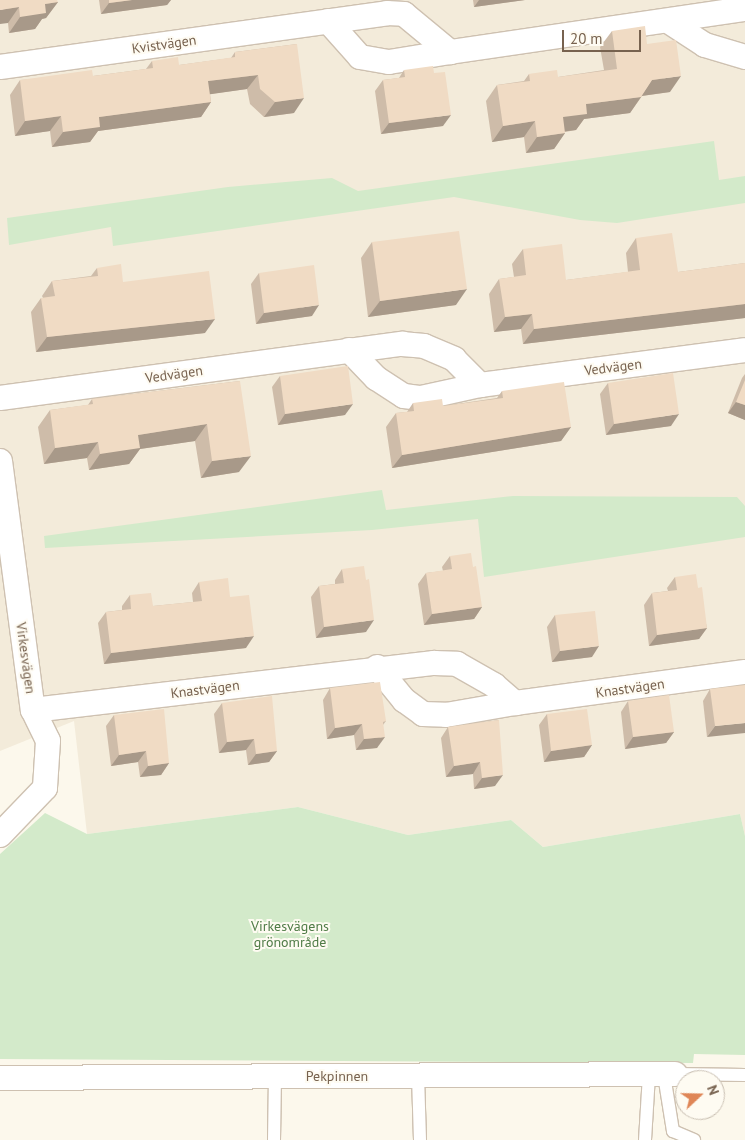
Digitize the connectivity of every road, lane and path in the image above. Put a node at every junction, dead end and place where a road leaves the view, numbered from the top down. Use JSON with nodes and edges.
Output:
{"nodes":[{"id":1,"x":745,"y":9,"type":"edge"},
{"id":2,"x":328,"y":21,"type":"junction"},
{"id":3,"x":668,"y":22,"type":"junction"},
{"id":4,"x":450,"y":52,"type":"junction"},
{"id":5,"x":745,"y":57,"type":"edge"},
{"id":6,"x":0,"y":67,"type":"edge"},
{"id":7,"x":348,"y":350,"type":"junction"},
{"id":8,"x":745,"y":350,"type":"edge"},
{"id":9,"x":480,"y":385,"type":"junction"},
{"id":10,"x":0,"y":398,"type":"edge"},
{"id":11,"x":0,"y":461,"type":"edge"},
{"id":12,"x":377,"y":667,"type":"junction"},
{"id":13,"x":745,"y":672,"type":"edge"},
{"id":14,"x":514,"y":703,"type":"junction"},
{"id":15,"x":33,"y":710,"type":"junction"},
{"id":16,"x":0,"y":835,"type":"edge"},
{"id":17,"x":662,"y":1075,"type":"junction"},
{"id":18,"x":745,"y":1075,"type":"edge"},
{"id":19,"x":275,"y":1076,"type":"junction"},
{"id":20,"x":418,"y":1076,"type":"junction"},
{"id":21,"x":0,"y":1078,"type":"edge"},
{"id":22,"x":274,"y":1140,"type":"edge"},
{"id":23,"x":420,"y":1140,"type":"edge"},
{"id":24,"x":646,"y":1140,"type":"edge"},
{"id":25,"x":694,"y":1140,"type":"edge"}],
"edges":[{"from":1,"to":3,"type":"street"},
{"from":2,"to":4,"type":"street","name":"Kvistvägen"},
{"from":2,"to":4,"type":"street"},
{"from":2,"to":6,"type":"street","name":"Kvistvägen"},
{"from":3,"to":4,"type":"street"},
{"from":3,"to":5,"type":"street"},
{"from":7,"to":9,"type":"street","name":"Vedvägen"},
{"from":7,"to":9,"type":"street","name":"Vedvägen"},
{"from":7,"to":10,"type":"street","name":"Vedvägen"},
{"from":8,"to":9,"type":"street","name":"Vedvägen"},
{"from":11,"to":15,"type":"street","name":"Virkesvägen"},
{"from":12,"to":14,"type":"street","name":"Knastvägen"},
{"from":12,"to":14,"type":"street","name":"Knastvägen"},
{"from":12,"to":15,"type":"street","name":"Knastvägen"},
{"from":13,"to":14,"type":"street","name":"Knastvägen"},
{"from":15,"to":16,"type":"street","name":"Virkesvägen"},
{"from":17,"to":18,"type":"lane"},
{"from":17,"to":20,"type":"street","name":"Pekpinnen"},
{"from":17,"to":24,"type":"lane"},
{"from":17,"to":25,"type":"lane"},
{"from":19,"to":20,"type":"street","name":"Pekpinnen"},
{"from":19,"to":21,"type":"street","name":"Pekpinnen"},
{"from":19,"to":22,"type":"lane"},
{"from":20,"to":23,"type":"lane"}]}
